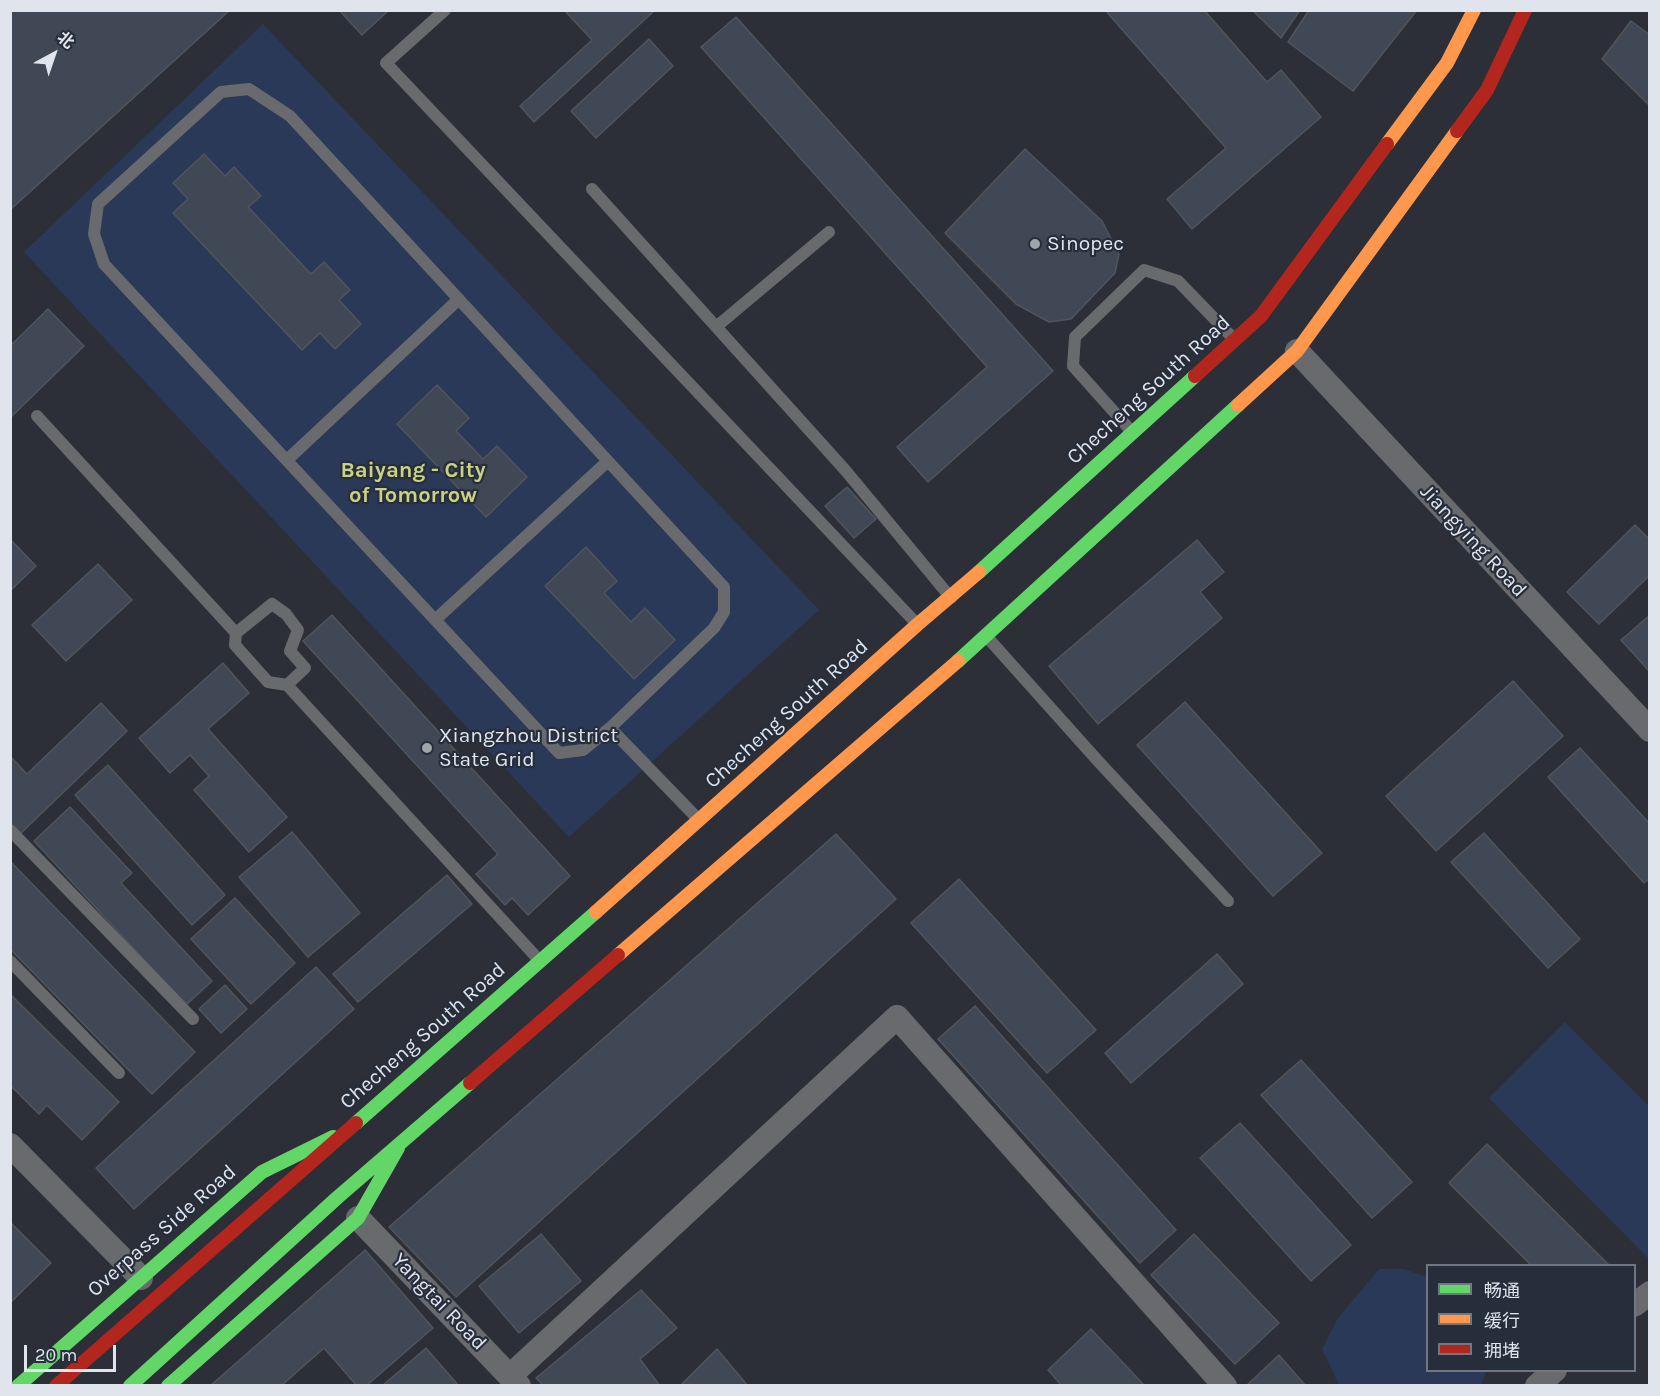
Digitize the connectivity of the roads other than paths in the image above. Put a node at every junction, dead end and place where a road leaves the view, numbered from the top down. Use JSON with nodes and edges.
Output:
{"nodes":[{"id":1,"x":445,"y":10,"type":"edge"},
{"id":2,"x":1474,"y":10,"type":"edge"},
{"id":3,"x":1525,"y":10,"type":"edge"},
{"id":4,"x":592,"y":189,"type":"dead end"},
{"id":5,"x":829,"y":232,"type":"dead end"},
{"id":6,"x":459,"y":299,"type":"junction"},
{"id":7,"x":716,"y":327,"type":"junction"},
{"id":8,"x":1235,"y":340,"type":"junction"},
{"id":9,"x":1297,"y":351,"type":"junction"},
{"id":10,"x":37,"y":416,"type":"dead end"},
{"id":11,"x":1132,"y":433,"type":"junction"},
{"id":12,"x":287,"y":460,"type":"junction"},
{"id":13,"x":608,"y":460,"type":"junction"},
{"id":14,"x":951,"y":598,"type":"junction"},
{"id":15,"x":435,"y":620,"type":"junction"},
{"id":16,"x":918,"y":624,"type":"junction"},
{"id":17,"x":236,"y":633,"type":"junction"},
{"id":18,"x":987,"y":636,"type":"junction"},
{"id":19,"x":286,"y":685,"type":"junction"},
{"id":20,"x":610,"y":728,"type":"junction"},
{"id":21,"x":1650,"y":730,"type":"edge"},
{"id":22,"x":700,"y":821,"type":"junction"},
{"id":23,"x":10,"y":830,"type":"edge"},
{"id":24,"x":1228,"y":902,"type":"dead end"},
{"id":25,"x":10,"y":961,"type":"edge"},
{"id":26,"x":540,"y":961,"type":"junction"},
{"id":27,"x":193,"y":1018,"type":"dead end"},
{"id":28,"x":119,"y":1073,"type":"dead end"},
{"id":29,"x":348,"y":1130,"type":"junction"},
{"id":30,"x":400,"y":1144,"type":"junction"},
{"id":31,"x":10,"y":1145,"type":"edge"},
{"id":32,"x":358,"y":1218,"type":"junction"},
{"id":33,"x":141,"y":1278,"type":"junction"},
{"id":34,"x":1650,"y":1293,"type":"edge"},
{"id":35,"x":1636,"y":1304,"type":"edge"},
{"id":36,"x":1554,"y":1372,"type":"edge"},
{"id":37,"x":514,"y":1381,"type":"edge"},
{"id":38,"x":18,"y":1386,"type":"edge"},
{"id":39,"x":56,"y":1386,"type":"edge"},
{"id":40,"x":130,"y":1386,"type":"edge"},
{"id":41,"x":168,"y":1386,"type":"edge"},
{"id":42,"x":1225,"y":1386,"type":"edge"},
{"id":43,"x":1537,"y":1386,"type":"edge"}],
"edges":[{"from":1,"to":16,"type":"lane"},
{"from":2,"to":8,"type":"main road","name":"Checheng South Road"},
{"from":3,"to":9,"type":"main road"},
{"from":4,"to":7,"type":"lane"},
{"from":5,"to":7,"type":"lane"},
{"from":6,"to":12,"type":"lane"},
{"from":6,"to":12,"type":"lane"},
{"from":6,"to":13,"type":"lane"},
{"from":7,"to":14,"type":"lane"},
{"from":8,"to":11,"type":"main road","name":"Checheng South Road"},
{"from":8,"to":11,"type":"lane"},
{"from":9,"to":18,"type":"main road"},
{"from":9,"to":21,"type":"street","name":"Jiangying Road"},
{"from":10,"to":17,"type":"lane"},
{"from":11,"to":14,"type":"main road","name":"Checheng South Road"},
{"from":12,"to":15,"type":"lane"},
{"from":13,"to":15,"type":"lane"},
{"from":13,"to":20,"type":"lane"},
{"from":14,"to":16,"type":"main road","name":"Checheng South Road"},
{"from":15,"to":20,"type":"lane"},
{"from":16,"to":22,"type":"main road","name":"Checheng South Road"},
{"from":17,"to":19,"type":"lane"},
{"from":17,"to":19,"type":"lane"},
{"from":18,"to":24,"type":"lane"},
{"from":18,"to":30,"type":"main road"},
{"from":19,"to":26,"type":"lane"},
{"from":20,"to":22,"type":"lane"},
{"from":22,"to":26,"type":"main road","name":"Checheng South Road"},
{"from":23,"to":27,"type":"lane"},
{"from":25,"to":28,"type":"lane"},
{"from":26,"to":29,"type":"main road","name":"Checheng South Road"},
{"from":29,"to":33,"type":"main road","name":"Overpass Side Road"},
{"from":29,"to":39,"type":"main road","name":"Checheng South Road"},
{"from":30,"to":32,"type":"main road"},
{"from":30,"to":40,"type":"main road"},
{"from":31,"to":33,"type":"street"},
{"from":32,"to":37,"type":"street","name":"Yangtai Road"},
{"from":32,"to":41,"type":"main road"},
{"from":33,"to":38,"type":"main road","name":"Overpass Side Road"},
{"from":34,"to":35,"type":"street"},
{"from":36,"to":43,"type":"street"},
{"from":37,"to":42,"type":"street"}]}
